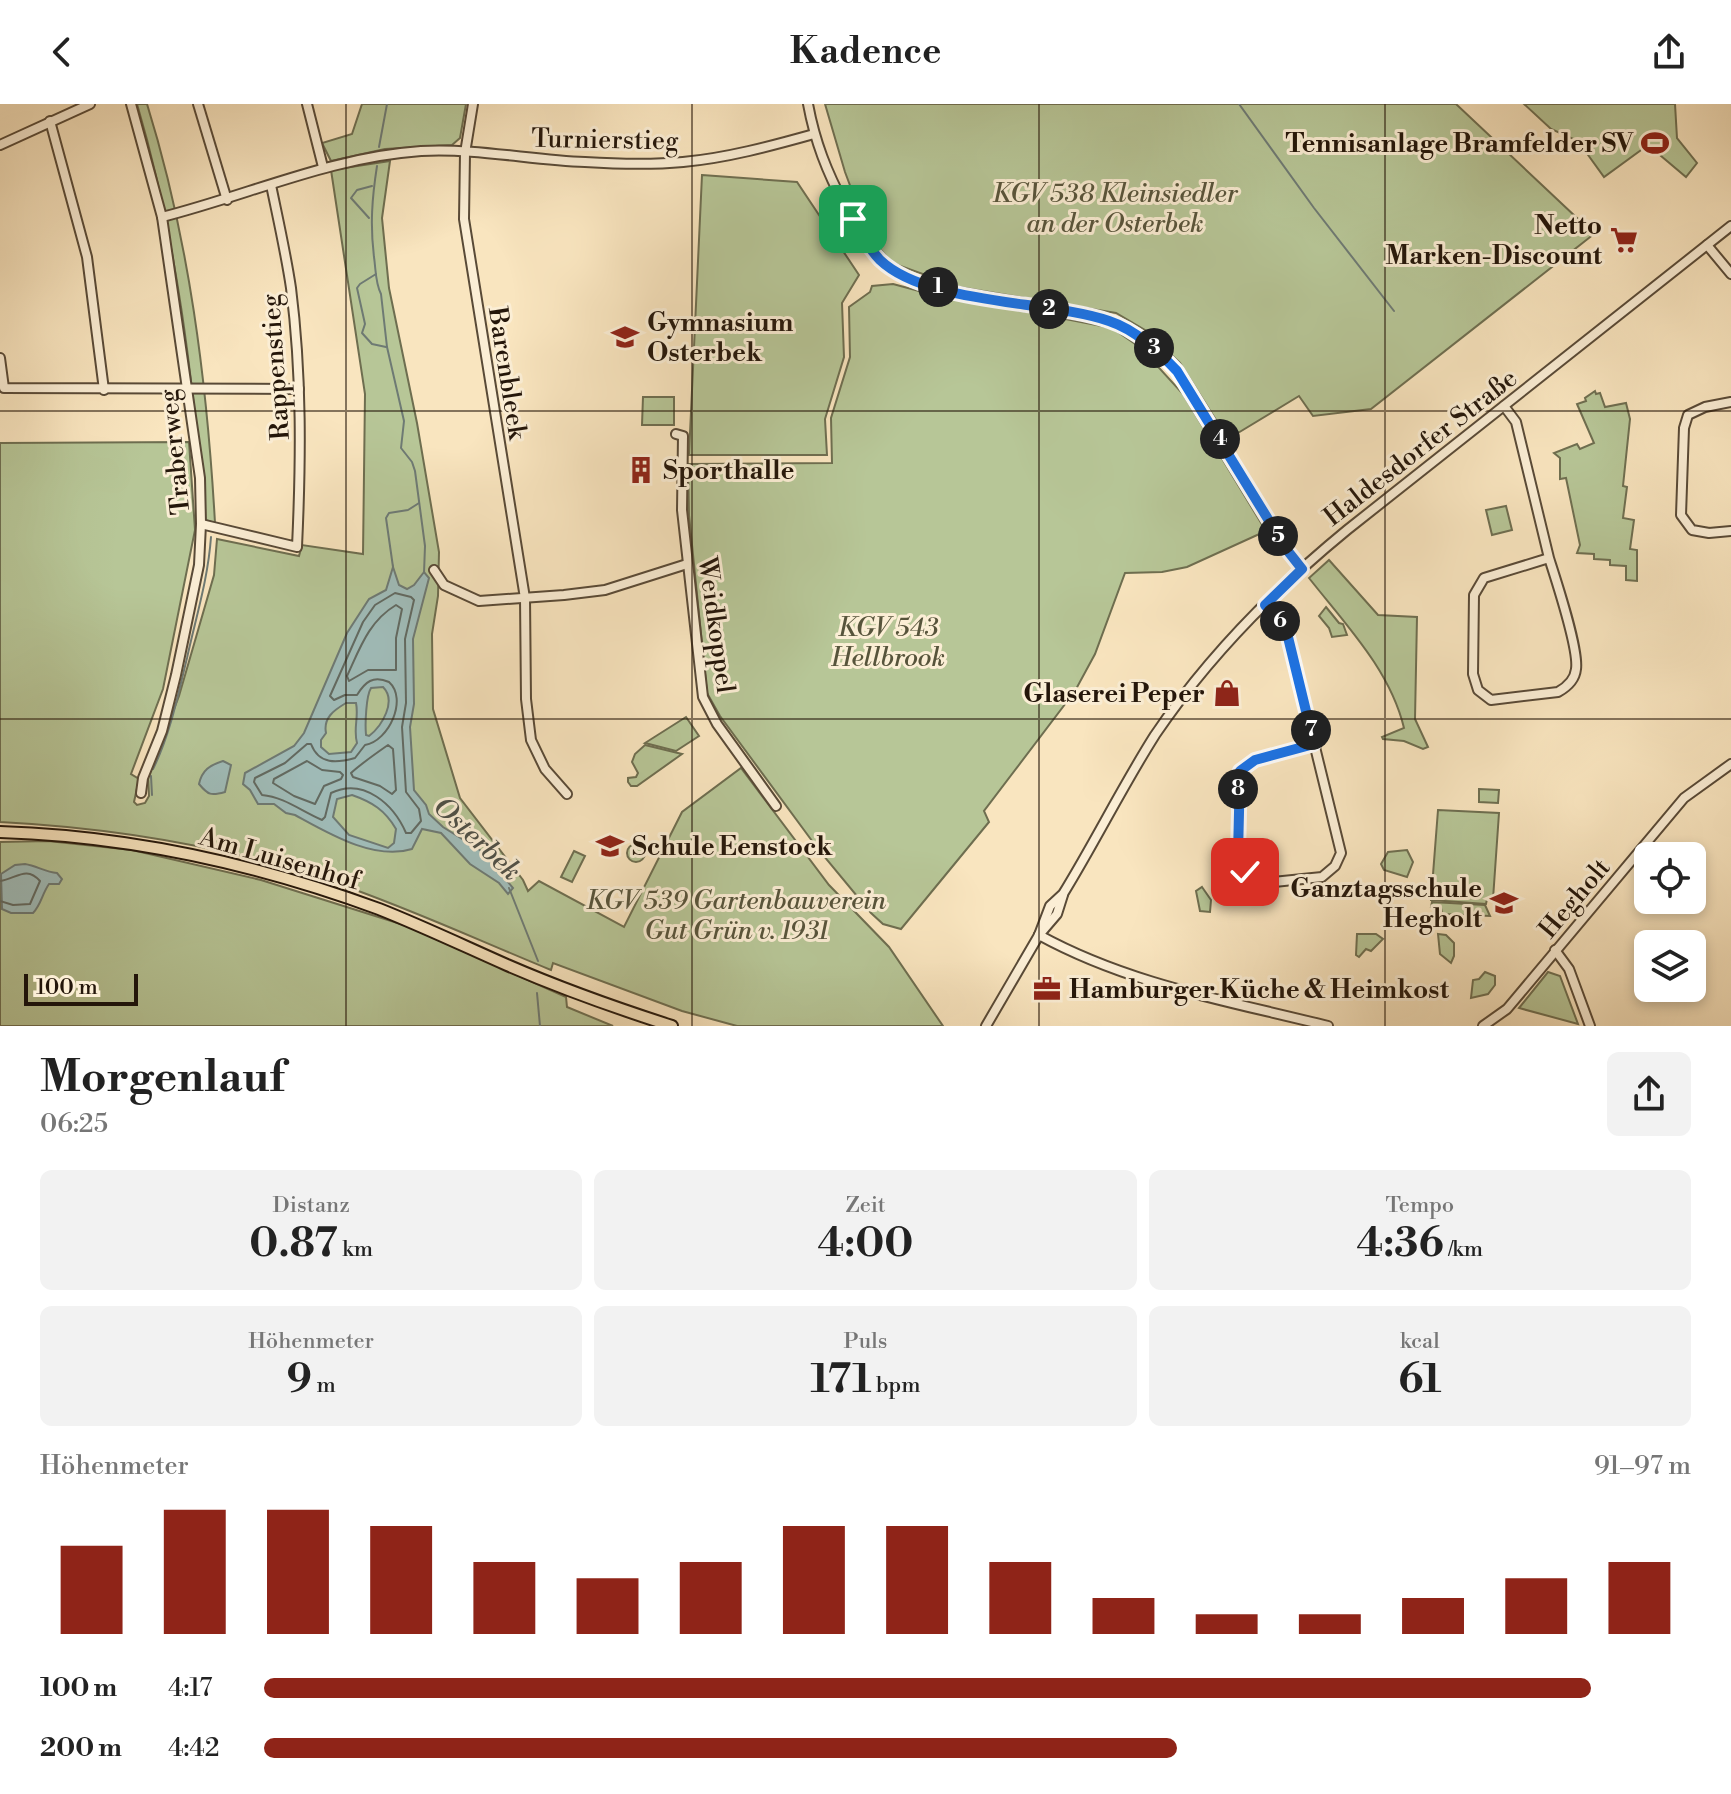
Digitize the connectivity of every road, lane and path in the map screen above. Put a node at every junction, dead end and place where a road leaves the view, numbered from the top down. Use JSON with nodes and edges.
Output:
{"nodes":[{"id":1,"x":90,"y":104,"type":"edge"},
{"id":2,"x":131,"y":104,"type":"edge"},
{"id":3,"x":198,"y":104,"type":"edge"},
{"id":4,"x":307,"y":104,"type":"edge"},
{"id":5,"x":473,"y":104,"type":"edge"},
{"id":6,"x":808,"y":104,"type":"edge"},
{"id":7,"x":50,"y":121,"type":"junction"},
{"id":8,"x":814,"y":134,"type":"junction"},
{"id":9,"x":0,"y":145,"type":"edge"},
{"id":10,"x":465,"y":153,"type":"junction"},
{"id":11,"x":323,"y":167,"type":"junction"},
{"id":12,"x":271,"y":185,"type":"junction"},
{"id":13,"x":227,"y":200,"type":"junction"},
{"id":14,"x":162,"y":217,"type":"junction"},
{"id":15,"x":1731,"y":226,"type":"edge"},
{"id":16,"x":1707,"y":245,"type":"junction"},
{"id":17,"x":1731,"y":274,"type":"edge"},
{"id":18,"x":0,"y":358,"type":"edge"},
{"id":19,"x":299,"y":389,"type":"junction"},
{"id":20,"x":104,"y":390,"type":"junction"},
{"id":21,"x":188,"y":390,"type":"junction"},
{"id":22,"x":1731,"y":402,"type":"edge"},
{"id":23,"x":1504,"y":406,"type":"junction"},
{"id":24,"x":676,"y":434,"type":"dead end"},
{"id":25,"x":201,"y":524,"type":"junction"},
{"id":26,"x":1731,"y":531,"type":"edge"},
{"id":27,"x":1549,"y":558,"type":"junction"},
{"id":28,"x":687,"y":564,"type":"junction"},
{"id":29,"x":1302,"y":569,"type":"junction"},
{"id":30,"x":434,"y":570,"type":"dead end"},
{"id":31,"x":525,"y":598,"type":"junction"},
{"id":32,"x":1265,"y":605,"type":"junction"},
{"id":33,"x":1314,"y":744,"type":"junction"},
{"id":34,"x":1731,"y":764,"type":"edge"},
{"id":35,"x":141,"y":793,"type":"dead end"},
{"id":36,"x":567,"y":794,"type":"dead end"},
{"id":37,"x":776,"y":806,"type":"dead end"},
{"id":38,"x":0,"y":832,"type":"edge"},
{"id":39,"x":1039,"y":935,"type":"junction"},
{"id":40,"x":1555,"y":950,"type":"junction"},
{"id":41,"x":672,"y":1026,"type":"edge"},
{"id":42,"x":986,"y":1026,"type":"edge"},
{"id":43,"x":1328,"y":1026,"type":"edge"},
{"id":44,"x":1483,"y":1026,"type":"edge"},
{"id":45,"x":1590,"y":1026,"type":"edge"}],
"edges":[{"from":1,"to":7,"type":"street"},
{"from":2,"to":14,"type":"street","name":"Traberweg"},
{"from":3,"to":13,"type":"street"},
{"from":4,"to":11,"type":"street"},
{"from":5,"to":10,"type":"street","name":"Barenbleek"},
{"from":6,"to":8,"type":"street"},
{"from":7,"to":9,"type":"street"},
{"from":7,"to":20,"type":"street"},
{"from":8,"to":10,"type":"street","name":"Turnierstieg"},
{"from":8,"to":29,"type":"street"},
{"from":10,"to":11,"type":"street","name":"Turnierstieg"},
{"from":10,"to":31,"type":"street","name":"Barenbleek"},
{"from":11,"to":12,"type":"street","name":"Turnierstieg"},
{"from":12,"to":13,"type":"street","name":"Turnierstieg"},
{"from":12,"to":19,"type":"street","name":"Rappenstieg"},
{"from":13,"to":14,"type":"street","name":"Turnierstieg"},
{"from":14,"to":21,"type":"street","name":"Traberweg"},
{"from":15,"to":16,"type":"street","name":"Haldesdorfer Straße"},
{"from":16,"to":17,"type":"street"},
{"from":16,"to":23,"type":"street","name":"Haldesdorfer Straße"},
{"from":18,"to":20,"type":"street"},
{"from":19,"to":21,"type":"street"},
{"from":19,"to":25,"type":"street","name":"Rappenstieg"},
{"from":20,"to":21,"type":"street"},
{"from":21,"to":25,"type":"street","name":"Traberweg"},
{"from":22,"to":26,"type":"street"},
{"from":23,"to":27,"type":"street"},
{"from":23,"to":29,"type":"street","name":"Haldesdorfer Straße"},
{"from":24,"to":28,"type":"street","name":"Weidkoppel"},
{"from":25,"to":35,"type":"street","name":"Traberweg"},
{"from":27,"to":27,"type":"street"},
{"from":28,"to":31,"type":"street"},
{"from":28,"to":37,"type":"street","name":"Weidkoppel"},
{"from":29,"to":32,"type":"street","name":"Haldesdorfer Straße"},
{"from":30,"to":31,"type":"street"},
{"from":31,"to":36,"type":"street","name":"Barenbleek"},
{"from":32,"to":33,"type":"street"},
{"from":32,"to":39,"type":"street","name":"Haldesdorfer Straße"},
{"from":33,"to":33,"type":"street"},
{"from":34,"to":40,"type":"street","name":"Hegholt"},
{"from":38,"to":41,"type":"main road","name":"Am Luisenhof"},
{"from":39,"to":42,"type":"street","name":"Haldesdorfer Straße"},
{"from":39,"to":43,"type":"street"},
{"from":40,"to":44,"type":"street","name":"Hegholt"},
{"from":40,"to":45,"type":"street"}]}
